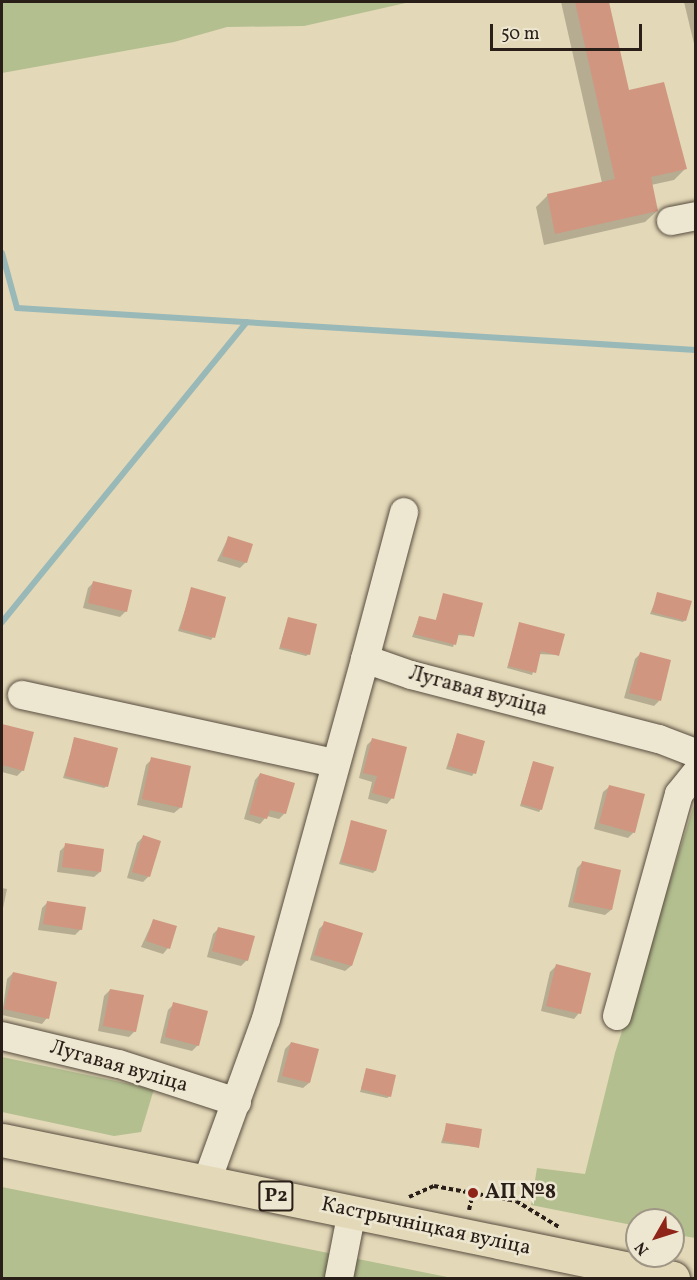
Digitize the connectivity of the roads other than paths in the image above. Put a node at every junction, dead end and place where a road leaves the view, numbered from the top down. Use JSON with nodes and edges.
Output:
{"nodes":[{"id":1,"x":404,"y":512,"type":"dead end"},
{"id":2,"x":364,"y":659,"type":"junction"},
{"id":3,"x":22,"y":695,"type":"dead end"},
{"id":4,"x":696,"y":753,"type":"edge"},
{"id":5,"x":334,"y":763,"type":"junction"},
{"id":6,"x":696,"y":773,"type":"edge"},
{"id":7,"x":617,"y":1016,"type":"dead end"},
{"id":8,"x":2,"y":1036,"type":"edge"},
{"id":9,"x":237,"y":1102,"type":"junction"},
{"id":10,"x":2,"y":1140,"type":"edge"},
{"id":11,"x":207,"y":1181,"type":"junction"},
{"id":12,"x":352,"y":1211,"type":"junction"},
{"id":13,"x":339,"y":1278,"type":"edge"},
{"id":14,"x":673,"y":1278,"type":"edge"}],
"edges":[{"from":1,"to":2,"type":"street"},
{"from":2,"to":4,"type":"street","name":"Лугавая вуліца"},
{"from":2,"to":5,"type":"street"},
{"from":3,"to":5,"type":"street"},
{"from":5,"to":9,"type":"street"},
{"from":6,"to":7,"type":"street"},
{"from":8,"to":9,"type":"street","name":"Лугавая вуліца"},
{"from":9,"to":11,"type":"street"},
{"from":10,"to":11,"type":"main road","name":"Кастрычніцкая вуліца","number":"Р2"},
{"from":11,"to":12,"type":"main road","name":"Кастрычніцкая вуліца","number":"Р2"},
{"from":12,"to":13,"type":"street"},
{"from":12,"to":14,"type":"main road","name":"Кастрычніцкая вуліца","number":"Р2"}]}
